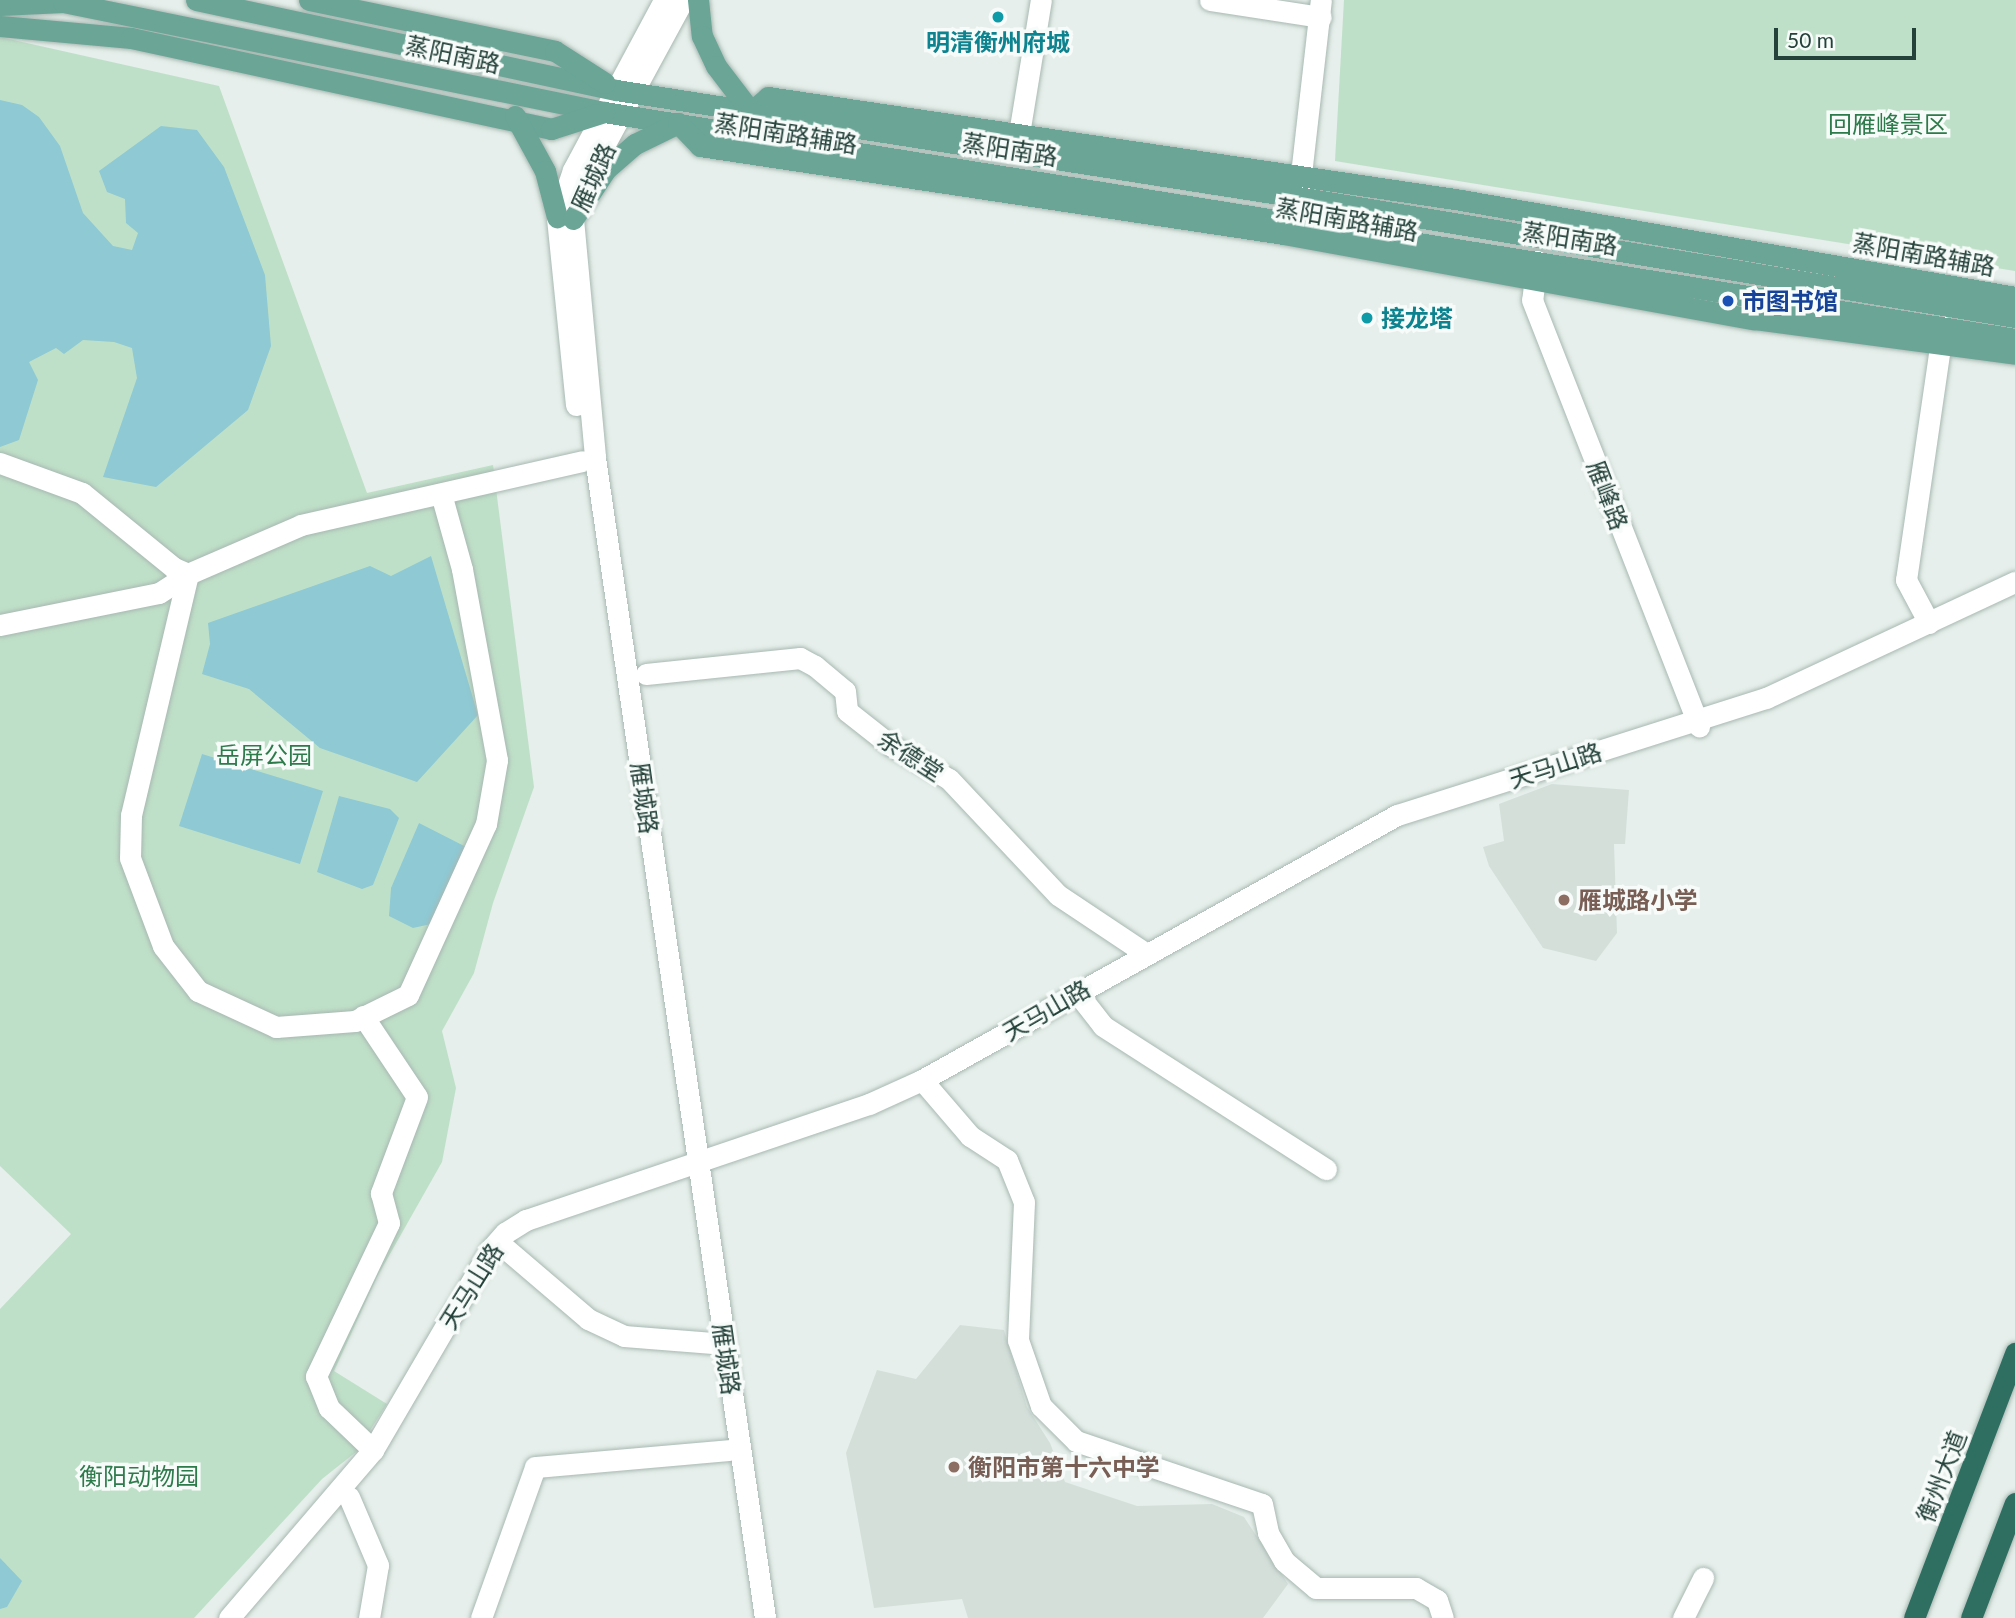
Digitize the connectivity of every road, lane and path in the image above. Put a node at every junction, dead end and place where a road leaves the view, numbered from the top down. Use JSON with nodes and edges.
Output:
{"nodes":[{"id":1,"x":196,"y":0,"type":"edge"},
{"id":2,"x":309,"y":0,"type":"edge"},
{"id":3,"x":664,"y":0,"type":"edge"},
{"id":4,"x":683,"y":0,"type":"edge"},
{"id":5,"x":698,"y":0,"type":"edge"},
{"id":6,"x":1041,"y":0,"type":"edge"},
{"id":7,"x":1210,"y":0,"type":"edge"},
{"id":8,"x":0,"y":5,"type":"edge"},
{"id":9,"x":1321,"y":8,"type":"edge"},
{"id":10,"x":0,"y":26,"type":"edge"},
{"id":11,"x":482,"y":87,"type":"junction"},
{"id":12,"x":625,"y":92,"type":"junction"},
{"id":13,"x":751,"y":112,"type":"junction"},
{"id":14,"x":613,"y":113,"type":"junction"},
{"id":15,"x":521,"y":123,"type":"junction"},
{"id":16,"x":678,"y":123,"type":"junction"},
{"id":17,"x":1017,"y":144,"type":"junction"},
{"id":18,"x":1300,"y":186,"type":"junction"},
{"id":19,"x":565,"y":218,"type":"junction"},
{"id":20,"x":1536,"y":269,"type":"junction"},
{"id":21,"x":2015,"y":297,"type":"edge"},
{"id":22,"x":2015,"y":317,"type":"edge"},
{"id":23,"x":1942,"y":336,"type":"junction"},
{"id":24,"x":2015,"y":340,"type":"edge"},
{"id":25,"x":2015,"y":354,"type":"edge"},
{"id":26,"x":582,"y":461,"type":"junction"},
{"id":27,"x":0,"y":463,"type":"edge"},
{"id":28,"x":441,"y":494,"type":"junction"},
{"id":29,"x":188,"y":574,"type":"junction"},
{"id":30,"x":2015,"y":582,"type":"edge"},
{"id":31,"x":2015,"y":593,"type":"edge"},
{"id":32,"x":1929,"y":623,"type":"junction"},
{"id":33,"x":0,"y":625,"type":"edge"},
{"id":34,"x":646,"y":674,"type":"dead end"},
{"id":35,"x":1698,"y":724,"type":"junction"},
{"id":36,"x":1145,"y":953,"type":"junction"},
{"id":37,"x":1082,"y":999,"type":"junction"},
{"id":38,"x":363,"y":1016,"type":"junction"},
{"id":39,"x":925,"y":1084,"type":"junction"},
{"id":40,"x":693,"y":1168,"type":"junction"},
{"id":41,"x":1326,"y":1169,"type":"dead end"},
{"id":42,"x":505,"y":1248,"type":"junction"},
{"id":43,"x":713,"y":1343,"type":"junction"},
{"id":44,"x":2015,"y":1353,"type":"edge"},
{"id":45,"x":373,"y":1450,"type":"junction"},
{"id":46,"x":729,"y":1450,"type":"junction"},
{"id":47,"x":349,"y":1497,"type":"junction"},
{"id":48,"x":2015,"y":1503,"type":"edge"},
{"id":49,"x":1703,"y":1578,"type":"dead end"},
{"id":50,"x":229,"y":1618,"type":"edge"},
{"id":51,"x":247,"y":1618,"type":"edge"},
{"id":52,"x":369,"y":1618,"type":"edge"},
{"id":53,"x":481,"y":1618,"type":"edge"},
{"id":54,"x":754,"y":1618,"type":"edge"},
{"id":55,"x":765,"y":1618,"type":"edge"},
{"id":56,"x":1443,"y":1618,"type":"edge"},
{"id":57,"x":1683,"y":1618,"type":"edge"},
{"id":58,"x":1914,"y":1618,"type":"edge"},
{"id":59,"x":1971,"y":1618,"type":"edge"}],
"edges":[{"from":1,"to":12,"type":"main road","name":"蒸阳南路"},
{"from":2,"to":12,"type":"main road"},
{"from":3,"to":12,"type":"street","name":"雁城路"},
{"from":4,"to":12,"type":"street","name":"雁城路"},
{"from":5,"to":13,"type":"main road"},
{"from":6,"to":17,"type":"street"},
{"from":7,"to":9,"type":"street"},
{"from":8,"to":11,"type":"main road","name":"蒸阳南路"},
{"from":9,"to":18,"type":"street"},
{"from":10,"to":15,"type":"main road"},
{"from":11,"to":14,"type":"main road","name":"蒸阳南路"},
{"from":11,"to":15,"type":"main road"},
{"from":12,"to":13,"type":"main road","name":"蒸阳南路"},
{"from":12,"to":14,"type":"street","name":"雁城路"},
{"from":13,"to":17,"type":"main road","name":"蒸阳南路"},
{"from":14,"to":15,"type":"main road"},
{"from":14,"to":16,"type":"main road","name":"蒸阳南路"},
{"from":14,"to":19,"type":"street","name":"雁城路"},
{"from":15,"to":19,"type":"main road"},
{"from":16,"to":19,"type":"main road"},
{"from":16,"to":20,"type":"main road","name":"蒸阳南路"},
{"from":17,"to":18,"type":"main road","name":"蒸阳南路"},
{"from":18,"to":21,"type":"main road","name":"蒸阳南路辅路"},
{"from":18,"to":22,"type":"main road","name":"蒸阳南路"},
{"from":19,"to":26,"type":"street","name":"雁城路"},
{"from":19,"to":40,"type":"street","name":"雁城路"},
{"from":20,"to":23,"type":"main road","name":"蒸阳南路"},
{"from":20,"to":35,"type":"street","name":"雁峰路"},
{"from":23,"to":24,"type":"main road","name":"蒸阳南路"},
{"from":23,"to":25,"type":"main road"},
{"from":23,"to":32,"type":"street"},
{"from":26,"to":28,"type":"street"},
{"from":26,"to":40,"type":"street","name":"雁城路"},
{"from":27,"to":29,"type":"street"},
{"from":28,"to":29,"type":"street"},
{"from":28,"to":38,"type":"street"},
{"from":29,"to":33,"type":"street"},
{"from":29,"to":38,"type":"street"},
{"from":30,"to":32,"type":"street","name":"天马山路"},
{"from":31,"to":35,"type":"street","name":"天马山路"},
{"from":32,"to":35,"type":"street","name":"天马山路"},
{"from":34,"to":36,"type":"street","name":"余德堂"},
{"from":35,"to":36,"type":"street","name":"天马山路"},
{"from":35,"to":37,"type":"street","name":"天马山路"},
{"from":36,"to":39,"type":"street","name":"天马山路"},
{"from":37,"to":39,"type":"street","name":"天马山路"},
{"from":37,"to":41,"type":"street"},
{"from":38,"to":45,"type":"street"},
{"from":39,"to":40,"type":"street","name":"天马山路"},
{"from":39,"to":56,"type":"street"},
{"from":40,"to":42,"type":"street","name":"天马山路"},
{"from":40,"to":43,"type":"street","name":"雁城路"},
{"from":40,"to":45,"type":"street","name":"天马山路"},
{"from":40,"to":55,"type":"street","name":"雁城路"},
{"from":42,"to":43,"type":"street"},
{"from":42,"to":47,"type":"street","name":"天马山路"},
{"from":43,"to":46,"type":"street","name":"雁城路"},
{"from":44,"to":58,"type":"highway","name":"衡州大道"},
{"from":45,"to":50,"type":"street","name":"天马山路"},
{"from":46,"to":53,"type":"street"},
{"from":46,"to":54,"type":"street","name":"雁城路"},
{"from":47,"to":51,"type":"street","name":"天马山路"},
{"from":47,"to":52,"type":"street"},
{"from":48,"to":59,"type":"highway"},
{"from":49,"to":57,"type":"street"}]}
